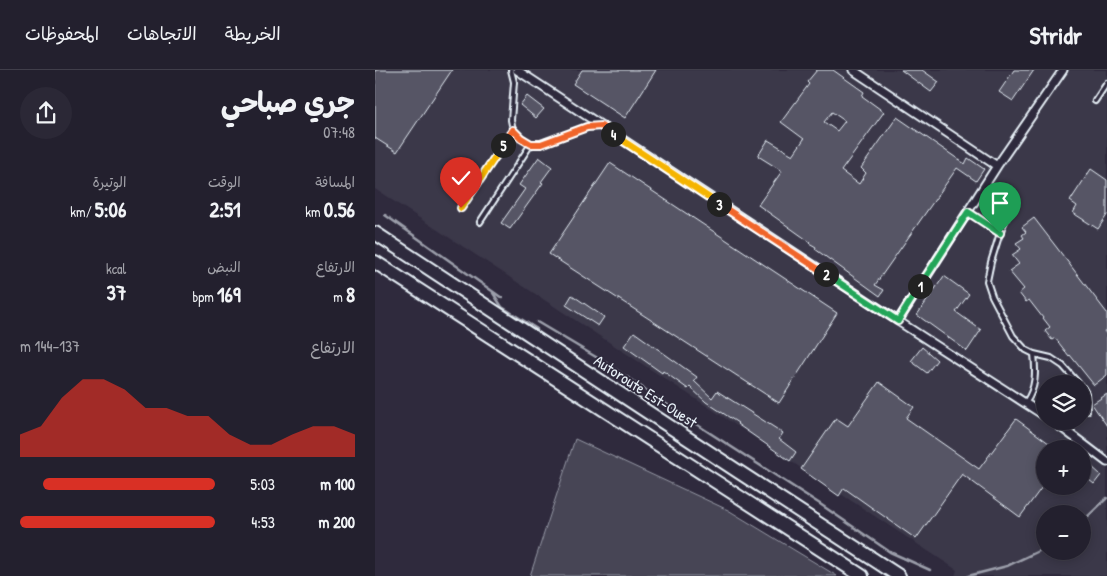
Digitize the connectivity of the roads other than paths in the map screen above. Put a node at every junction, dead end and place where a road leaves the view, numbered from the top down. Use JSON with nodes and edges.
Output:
{"nodes":[{"id":1,"x":511,"y":70,"type":"edge"},
{"id":2,"x":517,"y":70,"type":"edge"},
{"id":3,"x":853,"y":70,"type":"edge"},
{"id":4,"x":1063,"y":70,"type":"edge"},
{"id":5,"x":1107,"y":83,"type":"edge"},
{"id":6,"x":1095,"y":101,"type":"dead end"},
{"id":7,"x":601,"y":126,"type":"junction"},
{"id":8,"x":513,"y":130,"type":"junction"},
{"id":9,"x":531,"y":144,"type":"junction"},
{"id":10,"x":997,"y":166,"type":"junction"},
{"id":11,"x":1015,"y":197,"type":"dead end"},
{"id":12,"x":461,"y":208,"type":"dead end"},
{"id":13,"x":968,"y":212,"type":"junction"},
{"id":14,"x":480,"y":222,"type":"dead end"},
{"id":15,"x":375,"y":233,"type":"edge"},
{"id":16,"x":1000,"y":233,"type":"junction"},
{"id":17,"x":375,"y":262,"type":"edge"},
{"id":18,"x":898,"y":321,"type":"junction"},
{"id":19,"x":1034,"y":354,"type":"junction"},
{"id":20,"x":1071,"y":375,"type":"edge"},
{"id":21,"x":1026,"y":402,"type":"junction"},
{"id":22,"x":1036,"y":409,"type":"edge"},
{"id":23,"x":1065,"y":430,"type":"edge"},
{"id":24,"x":1107,"y":462,"type":"edge"},
{"id":25,"x":862,"y":576,"type":"edge"},
{"id":26,"x":899,"y":576,"type":"edge"}],
"edges":[{"from":1,"to":8,"type":"lane"},
{"from":2,"to":7,"type":"street"},
{"from":3,"to":10,"type":"street"},
{"from":4,"to":10,"type":"street"},
{"from":5,"to":6,"type":"lane"},
{"from":7,"to":9,"type":"lane"},
{"from":7,"to":18,"type":"street"},
{"from":8,"to":9,"type":"lane"},
{"from":8,"to":12,"type":"lane"},
{"from":9,"to":14,"type":"lane"},
{"from":10,"to":13,"type":"street"},
{"from":11,"to":16,"type":"lane"},
{"from":13,"to":16,"type":"lane"},
{"from":13,"to":18,"type":"street"},
{"from":15,"to":26,"type":"highway","name":"Autoroute Est-Ouest"},
{"from":16,"to":19,"type":"lane"},
{"from":17,"to":25,"type":"highway"},
{"from":18,"to":21,"type":"street"},
{"from":19,"to":20,"type":"lane"},
{"from":19,"to":21,"type":"lane"},
{"from":21,"to":22,"type":"street"},
{"from":23,"to":24,"type":"street"}]}
